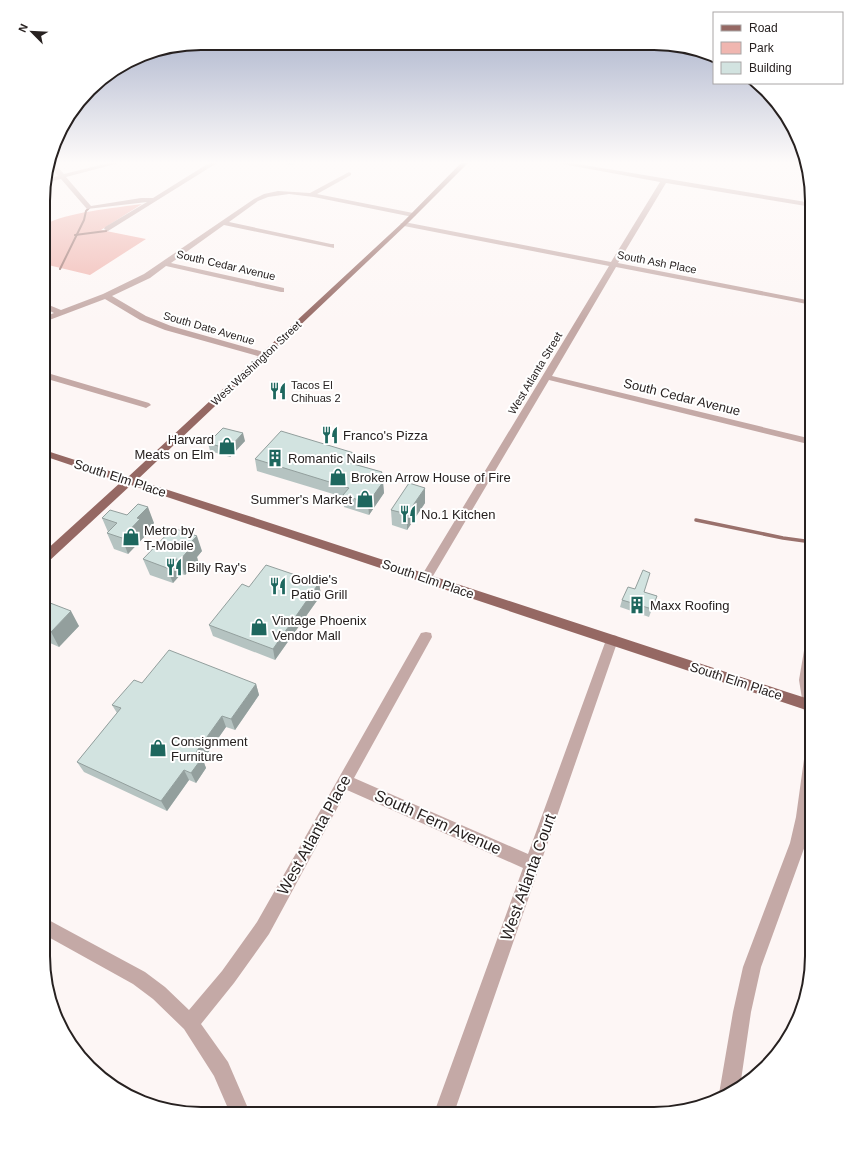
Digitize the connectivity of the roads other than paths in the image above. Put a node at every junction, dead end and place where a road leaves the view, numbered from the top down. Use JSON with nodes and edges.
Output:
{"nodes":[{"id":1,"x":127,"y":217,"type":"edge"},
{"id":2,"x":232,"y":217,"type":"edge"},
{"id":3,"x":411,"y":217,"type":"edge"},
{"id":4,"x":642,"y":217,"type":"edge"},
{"id":5,"x":223,"y":223,"type":"junction"},
{"id":6,"x":404,"y":224,"type":"junction"},
{"id":7,"x":108,"y":229,"type":"dead end"},
{"id":8,"x":331,"y":246,"type":"dead end"},
{"id":9,"x":166,"y":264,"type":"junction"},
{"id":10,"x":614,"y":264,"type":"junction"},
{"id":11,"x":281,"y":290,"type":"dead end"},
{"id":12,"x":106,"y":296,"type":"junction"},
{"id":13,"x":805,"y":302,"type":"edge"},
{"id":14,"x":50,"y":308,"type":"edge"},
{"id":15,"x":60,"y":313,"type":"junction"},
{"id":16,"x":50,"y":317,"type":"edge"},
{"id":17,"x":264,"y":355,"type":"junction"},
{"id":18,"x":50,"y":377,"type":"edge"},
{"id":19,"x":546,"y":377,"type":"junction"},
{"id":20,"x":146,"y":406,"type":"dead end"},
{"id":21,"x":805,"y":440,"type":"edge"},
{"id":22,"x":50,"y":455,"type":"edge"},
{"id":23,"x":129,"y":481,"type":"junction"},
{"id":24,"x":50,"y":553,"type":"edge"},
{"id":25,"x":426,"y":578,"type":"junction"},
{"id":26,"x":426,"y":637,"type":"dead end"},
{"id":27,"x":612,"y":640,"type":"junction"},
{"id":28,"x":805,"y":708,"type":"edge"},
{"id":29,"x":344,"y":781,"type":"junction"},
{"id":30,"x":805,"y":809,"type":"edge"},
{"id":31,"x":533,"y":864,"type":"junction"},
{"id":32,"x":50,"y":929,"type":"edge"},
{"id":33,"x":190,"y":1023,"type":"junction"},
{"id":34,"x":730,"y":1087,"type":"edge"},
{"id":35,"x":237,"y":1107,"type":"edge"},
{"id":36,"x":446,"y":1107,"type":"edge"}],
"edges":[{"from":1,"to":7,"type":"street"},
{"from":2,"to":5,"type":"street"},
{"from":3,"to":6,"type":"main road","name":"West Washington Street"},
{"from":4,"to":10,"type":"street","name":"West Atlanta Street"},
{"from":5,"to":8,"type":"street"},
{"from":5,"to":9,"type":"street"},
{"from":6,"to":10,"type":"street","name":"South Ash Place"},
{"from":6,"to":17,"type":"main road","name":"West Washington Street"},
{"from":9,"to":11,"type":"street","name":"South Cedar Avenue"},
{"from":9,"to":12,"type":"street"},
{"from":10,"to":13,"type":"street","name":"South Ash Place"},
{"from":10,"to":19,"type":"street","name":"West Atlanta Street"},
{"from":12,"to":15,"type":"street"},
{"from":12,"to":17,"type":"street","name":"South Date Avenue"},
{"from":14,"to":15,"type":"street"},
{"from":15,"to":16,"type":"street"},
{"from":17,"to":23,"type":"main road","name":"West Washington Street"},
{"from":18,"to":20,"type":"street"},
{"from":19,"to":21,"type":"street","name":"South Cedar Avenue"},
{"from":19,"to":25,"type":"street","name":"West Atlanta Street"},
{"from":22,"to":23,"type":"main road","name":"South Elm Place"},
{"from":23,"to":24,"type":"main road","name":"West Washington Street"},
{"from":23,"to":25,"type":"main road","name":"South Elm Place"},
{"from":25,"to":27,"type":"main road","name":"South Elm Place"},
{"from":26,"to":29,"type":"street","name":"West Atlanta Place"},
{"from":27,"to":28,"type":"main road","name":"South Elm Place"},
{"from":27,"to":31,"type":"street","name":"West Atlanta Court"},
{"from":29,"to":31,"type":"street","name":"South Fern Avenue"},
{"from":29,"to":33,"type":"street","name":"West Atlanta Place"},
{"from":30,"to":34,"type":"street"},
{"from":31,"to":36,"type":"street","name":"West Atlanta Court"},
{"from":32,"to":33,"type":"street"},
{"from":33,"to":35,"type":"street"}]}
